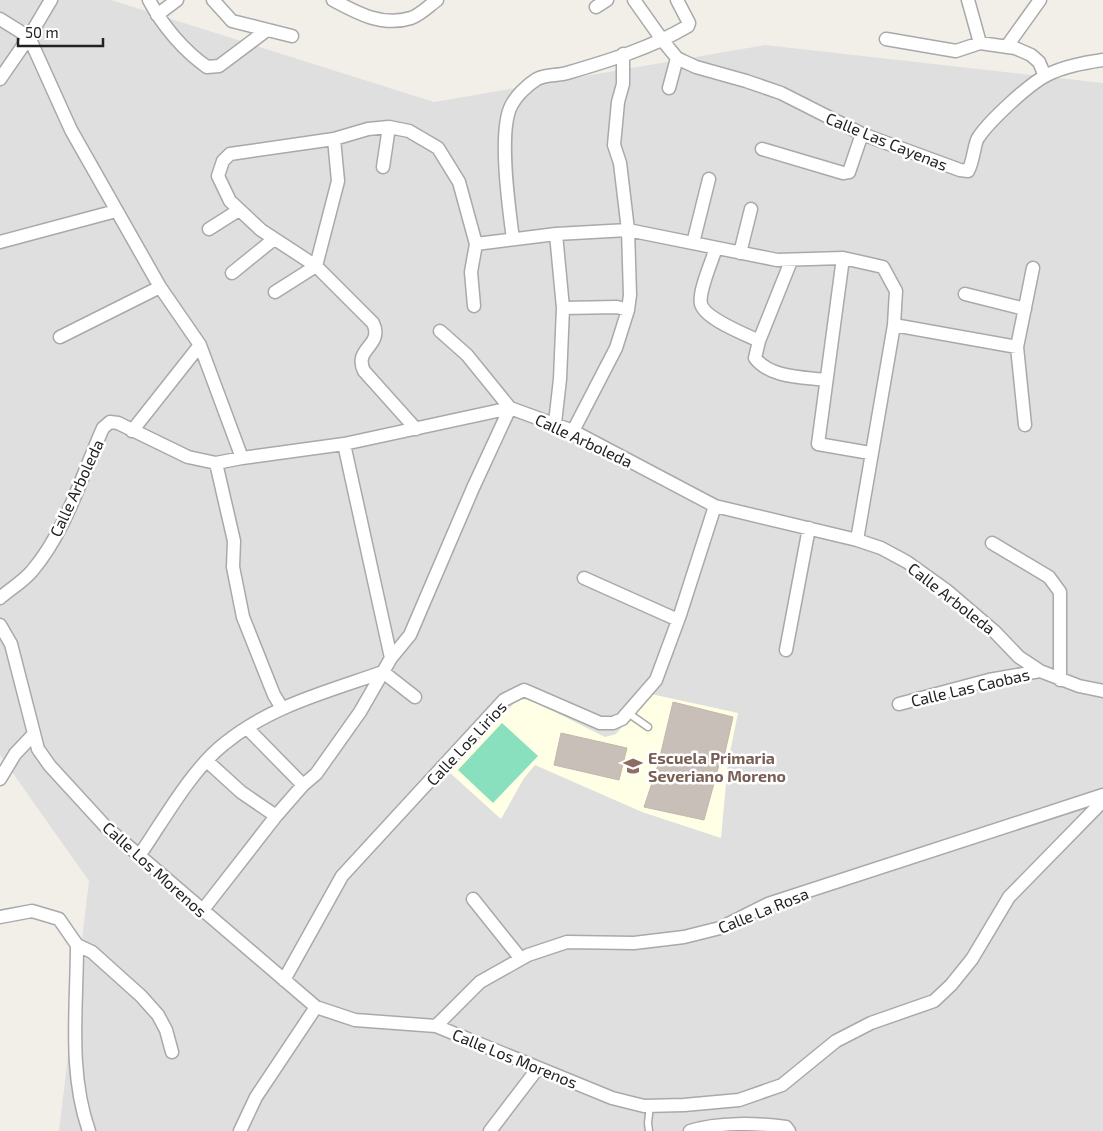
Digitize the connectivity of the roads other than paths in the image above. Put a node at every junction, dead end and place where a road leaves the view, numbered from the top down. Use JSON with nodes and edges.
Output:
{"nodes":[{"id":1,"x":51,"y":0,"type":"edge"},
{"id":2,"x":149,"y":0,"type":"edge"},
{"id":3,"x":177,"y":0,"type":"edge"},
{"id":4,"x":213,"y":0,"type":"edge"},
{"id":5,"x":437,"y":0,"type":"edge"},
{"id":6,"x":634,"y":0,"type":"edge"},
{"id":7,"x":677,"y":0,"type":"edge"},
{"id":8,"x":968,"y":0,"type":"edge"},
{"id":9,"x":1040,"y":0,"type":"edge"},
{"id":10,"x":339,"y":1,"type":"edge"},
{"id":11,"x":157,"y":15,"type":"junction"},
{"id":12,"x":0,"y":19,"type":"edge"},
{"id":13,"x":267,"y":30,"type":"junction"},
{"id":14,"x":292,"y":36,"type":"dead end"},
{"id":15,"x":29,"y":37,"type":"junction"},
{"id":16,"x":886,"y":39,"type":"dead end"},
{"id":17,"x":663,"y":41,"type":"junction"},
{"id":18,"x":980,"y":43,"type":"junction"},
{"id":19,"x":1007,"y":46,"type":"junction"},
{"id":20,"x":623,"y":54,"type":"junction"},
{"id":21,"x":677,"y":58,"type":"junction"},
{"id":22,"x":1103,"y":60,"type":"edge"},
{"id":23,"x":1045,"y":76,"type":"junction"},
{"id":24,"x":0,"y":79,"type":"edge"},
{"id":25,"x":669,"y":88,"type":"dead end"},
{"id":26,"x":389,"y":127,"type":"junction"},
{"id":27,"x":862,"y":134,"type":"junction"},
{"id":28,"x":334,"y":139,"type":"junction"},
{"id":29,"x":762,"y":149,"type":"dead end"},
{"id":30,"x":383,"y":167,"type":"dead end"},
{"id":31,"x":709,"y":179,"type":"dead end"},
{"id":32,"x":751,"y":209,"type":"dead end"},
{"id":33,"x":240,"y":210,"type":"junction"},
{"id":34,"x":116,"y":211,"type":"junction"},
{"id":35,"x":209,"y":229,"type":"dead end"},
{"id":36,"x":628,"y":230,"type":"junction"},
{"id":37,"x":556,"y":234,"type":"junction"},
{"id":38,"x":274,"y":239,"type":"junction"},
{"id":39,"x":513,"y":239,"type":"junction"},
{"id":40,"x":0,"y":242,"type":"edge"},
{"id":41,"x":693,"y":243,"type":"junction"},
{"id":42,"x":476,"y":244,"type":"junction"},
{"id":43,"x":716,"y":248,"type":"junction"},
{"id":44,"x":740,"y":253,"type":"junction"},
{"id":45,"x":843,"y":258,"type":"junction"},
{"id":46,"x":791,"y":261,"type":"junction"},
{"id":47,"x":316,"y":266,"type":"junction"},
{"id":48,"x":1034,"y":268,"type":"dead end"},
{"id":49,"x":232,"y":273,"type":"dead end"},
{"id":50,"x":160,"y":287,"type":"junction"},
{"id":51,"x":275,"y":292,"type":"dead end"},
{"id":52,"x":966,"y":294,"type":"dead end"},
{"id":53,"x":474,"y":306,"type":"dead end"},
{"id":54,"x":563,"y":308,"type":"junction"},
{"id":55,"x":1025,"y":309,"type":"junction"},
{"id":56,"x":628,"y":310,"type":"junction"},
{"id":57,"x":894,"y":325,"type":"junction"},
{"id":58,"x":440,"y":331,"type":"dead end"},
{"id":59,"x":60,"y":337,"type":"dead end"},
{"id":60,"x":759,"y":341,"type":"junction"},
{"id":61,"x":200,"y":345,"type":"junction"},
{"id":62,"x":1017,"y":347,"type":"junction"},
{"id":63,"x":826,"y":380,"type":"junction"},
{"id":64,"x":510,"y":408,"type":"junction"},
{"id":65,"x":555,"y":423,"type":"junction"},
{"id":66,"x":1025,"y":425,"type":"dead end"},
{"id":67,"x":416,"y":430,"type":"junction"},
{"id":68,"x":132,"y":431,"type":"junction"},
{"id":69,"x":573,"y":431,"type":"junction"},
{"id":70,"x":344,"y":444,"type":"junction"},
{"id":71,"x":870,"y":453,"type":"junction"},
{"id":72,"x":242,"y":458,"type":"junction"},
{"id":73,"x":216,"y":464,"type":"junction"},
{"id":74,"x":715,"y":506,"type":"junction"},
{"id":75,"x":809,"y":528,"type":"junction"},
{"id":76,"x":857,"y":540,"type":"junction"},
{"id":77,"x":992,"y":543,"type":"dead end"},
{"id":78,"x":584,"y":578,"type":"dead end"},
{"id":79,"x":0,"y":598,"type":"edge"},
{"id":80,"x":678,"y":620,"type":"junction"},
{"id":81,"x":0,"y":625,"type":"edge"},
{"id":82,"x":786,"y":650,"type":"dead end"},
{"id":83,"x":391,"y":658,"type":"junction"},
{"id":84,"x":1040,"y":671,"type":"junction"},
{"id":85,"x":383,"y":672,"type":"junction"},
{"id":86,"x":1060,"y":680,"type":"junction"},
{"id":87,"x":1103,"y":691,"type":"edge"},
{"id":88,"x":415,"y":697,"type":"dead end"},
{"id":89,"x":899,"y":704,"type":"dead end"},
{"id":90,"x":282,"y":708,"type":"junction"},
{"id":91,"x":628,"y":713,"type":"junction"},
{"id":92,"x":648,"y":727,"type":"dead end"},
{"id":93,"x":247,"y":728,"type":"junction"},
{"id":94,"x":33,"y":735,"type":"junction"},
{"id":95,"x":208,"y":761,"type":"junction"},
{"id":96,"x":0,"y":779,"type":"edge"},
{"id":97,"x":303,"y":785,"type":"junction"},
{"id":98,"x":1103,"y":795,"type":"edge"},
{"id":99,"x":1103,"y":800,"type":"edge"},
{"id":100,"x":276,"y":816,"type":"junction"},
{"id":101,"x":139,"y":856,"type":"junction"},
{"id":102,"x":473,"y":899,"type":"dead end"},
{"id":103,"x":202,"y":911,"type":"junction"},
{"id":104,"x":0,"y":917,"type":"edge"},
{"id":105,"x":77,"y":945,"type":"junction"},
{"id":106,"x":522,"y":958,"type":"junction"},
{"id":107,"x":284,"y":980,"type":"junction"},
{"id":108,"x":316,"y":1007,"type":"junction"},
{"id":109,"x":436,"y":1026,"type":"junction"},
{"id":110,"x":172,"y":1052,"type":"dead end"},
{"id":111,"x":538,"y":1068,"type":"junction"},
{"id":112,"x":650,"y":1106,"type":"junction"},
{"id":113,"x":89,"y":1131,"type":"edge"},
{"id":114,"x":240,"y":1131,"type":"edge"},
{"id":115,"x":490,"y":1131,"type":"edge"},
{"id":116,"x":649,"y":1131,"type":"edge"},
{"id":117,"x":690,"y":1131,"type":"edge"},
{"id":118,"x":789,"y":1131,"type":"edge"}],
"edges":[{"from":1,"to":15,"type":"street"},
{"from":2,"to":11,"type":"street"},
{"from":3,"to":11,"type":"street"},
{"from":4,"to":13,"type":"street"},
{"from":5,"to":10,"type":"street"},
{"from":6,"to":17,"type":"street"},
{"from":7,"to":17,"type":"street"},
{"from":8,"to":18,"type":"street"},
{"from":9,"to":19,"type":"street"},
{"from":11,"to":13,"type":"street"},
{"from":12,"to":15,"type":"street"},
{"from":13,"to":14,"type":"street"},
{"from":15,"to":24,"type":"street"},
{"from":15,"to":34,"type":"street"},
{"from":16,"to":18,"type":"street"},
{"from":17,"to":20,"type":"street"},
{"from":17,"to":21,"type":"street"},
{"from":18,"to":19,"type":"street"},
{"from":19,"to":23,"type":"street"},
{"from":20,"to":36,"type":"street"},
{"from":20,"to":39,"type":"street"},
{"from":21,"to":25,"type":"street"},
{"from":21,"to":27,"type":"street","name":"Calle Las Cayenas"},
{"from":22,"to":23,"type":"street","name":"Calle Las Cayenas"},
{"from":23,"to":27,"type":"street","name":"Calle Las Cayenas"},
{"from":26,"to":28,"type":"street"},
{"from":26,"to":30,"type":"street"},
{"from":26,"to":42,"type":"street"},
{"from":27,"to":29,"type":"street"},
{"from":28,"to":33,"type":"street"},
{"from":28,"to":47,"type":"street"},
{"from":31,"to":41,"type":"street"},
{"from":32,"to":44,"type":"street"},
{"from":33,"to":35,"type":"street"},
{"from":33,"to":38,"type":"street"},
{"from":34,"to":40,"type":"street"},
{"from":34,"to":50,"type":"street"},
{"from":36,"to":37,"type":"street"},
{"from":36,"to":41,"type":"street"},
{"from":36,"to":56,"type":"street"},
{"from":37,"to":39,"type":"street"},
{"from":37,"to":54,"type":"street"},
{"from":38,"to":47,"type":"street"},
{"from":38,"to":49,"type":"street"},
{"from":39,"to":42,"type":"street"},
{"from":41,"to":43,"type":"street"},
{"from":42,"to":53,"type":"street"},
{"from":43,"to":44,"type":"street"},
{"from":43,"to":60,"type":"street"},
{"from":44,"to":46,"type":"street"},
{"from":45,"to":46,"type":"street"},
{"from":45,"to":57,"type":"street"},
{"from":45,"to":63,"type":"street"},
{"from":46,"to":60,"type":"street"},
{"from":47,"to":51,"type":"street"},
{"from":47,"to":67,"type":"street"},
{"from":48,"to":55,"type":"street"},
{"from":50,"to":59,"type":"street"},
{"from":50,"to":61,"type":"street"},
{"from":52,"to":55,"type":"street"},
{"from":54,"to":56,"type":"street"},
{"from":54,"to":65,"type":"street"},
{"from":55,"to":62,"type":"street"},
{"from":56,"to":69,"type":"street"},
{"from":57,"to":62,"type":"street"},
{"from":57,"to":71,"type":"street"},
{"from":58,"to":64,"type":"street"},
{"from":60,"to":63,"type":"street"},
{"from":61,"to":68,"type":"street"},
{"from":61,"to":72,"type":"street"},
{"from":62,"to":66,"type":"street"},
{"from":63,"to":71,"type":"street"},
{"from":64,"to":65,"type":"street","name":"Calle Arboleda"},
{"from":64,"to":67,"type":"street","name":"Calle Arboleda"},
{"from":64,"to":83,"type":"street"},
{"from":65,"to":69,"type":"street","name":"Calle Arboleda"},
{"from":67,"to":70,"type":"street","name":"Calle Arboleda"},
{"from":68,"to":73,"type":"street","name":"Calle Arboleda"},
{"from":68,"to":79,"type":"street","name":"Calle Arboleda"},
{"from":69,"to":74,"type":"street","name":"Calle Arboleda"},
{"from":70,"to":72,"type":"street","name":"Calle Arboleda"},
{"from":70,"to":83,"type":"street"},
{"from":71,"to":76,"type":"street"},
{"from":72,"to":73,"type":"street","name":"Calle Arboleda"},
{"from":73,"to":90,"type":"street"},
{"from":74,"to":75,"type":"street","name":"Calle Arboleda"},
{"from":74,"to":80,"type":"street","name":"Calle Los Lirios"},
{"from":75,"to":76,"type":"street","name":"Calle Arboleda"},
{"from":75,"to":82,"type":"street"},
{"from":76,"to":84,"type":"street","name":"Calle Arboleda"},
{"from":77,"to":86,"type":"street"},
{"from":78,"to":80,"type":"street"},
{"from":80,"to":91,"type":"street","name":"Calle Los Lirios"},
{"from":81,"to":94,"type":"street","name":"Calle Los Morenos"},
{"from":83,"to":85,"type":"street"},
{"from":84,"to":86,"type":"street","name":"Calle Arboleda"},
{"from":84,"to":89,"type":"street","name":"Calle Las Caobas"},
{"from":85,"to":88,"type":"street"},
{"from":85,"to":90,"type":"street"},
{"from":85,"to":97,"type":"street"},
{"from":86,"to":87,"type":"street","name":"Calle Arboleda"},
{"from":90,"to":93,"type":"street"},
{"from":91,"to":92,"type":"lane"},
{"from":91,"to":107,"type":"street","name":"Calle Los Lirios"},
{"from":93,"to":95,"type":"street"},
{"from":93,"to":97,"type":"street"},
{"from":94,"to":96,"type":"street"},
{"from":94,"to":101,"type":"street","name":"Calle Los Morenos"},
{"from":95,"to":100,"type":"street"},
{"from":95,"to":101,"type":"street"},
{"from":97,"to":100,"type":"street"},
{"from":98,"to":106,"type":"street","name":"Calle La Rosa"},
{"from":99,"to":112,"type":"street","name":"Calle Los Morenos"},
{"from":100,"to":103,"type":"street"},
{"from":101,"to":103,"type":"street","name":"Calle Los Morenos"},
{"from":102,"to":106,"type":"street"},
{"from":103,"to":107,"type":"street","name":"Calle Los Morenos"},
{"from":104,"to":105,"type":"street"},
{"from":105,"to":110,"type":"street"},
{"from":105,"to":113,"type":"street"},
{"from":106,"to":109,"type":"street","name":"Calle La Rosa"},
{"from":107,"to":108,"type":"street","name":"Calle Los Morenos"},
{"from":108,"to":109,"type":"street","name":"Calle Los Morenos"},
{"from":108,"to":114,"type":"street"},
{"from":109,"to":111,"type":"street","name":"Calle Los Morenos"},
{"from":111,"to":112,"type":"street","name":"Calle Los Morenos"},
{"from":111,"to":115,"type":"street"},
{"from":112,"to":116,"type":"lane"},
{"from":117,"to":118,"type":"street"}]}
